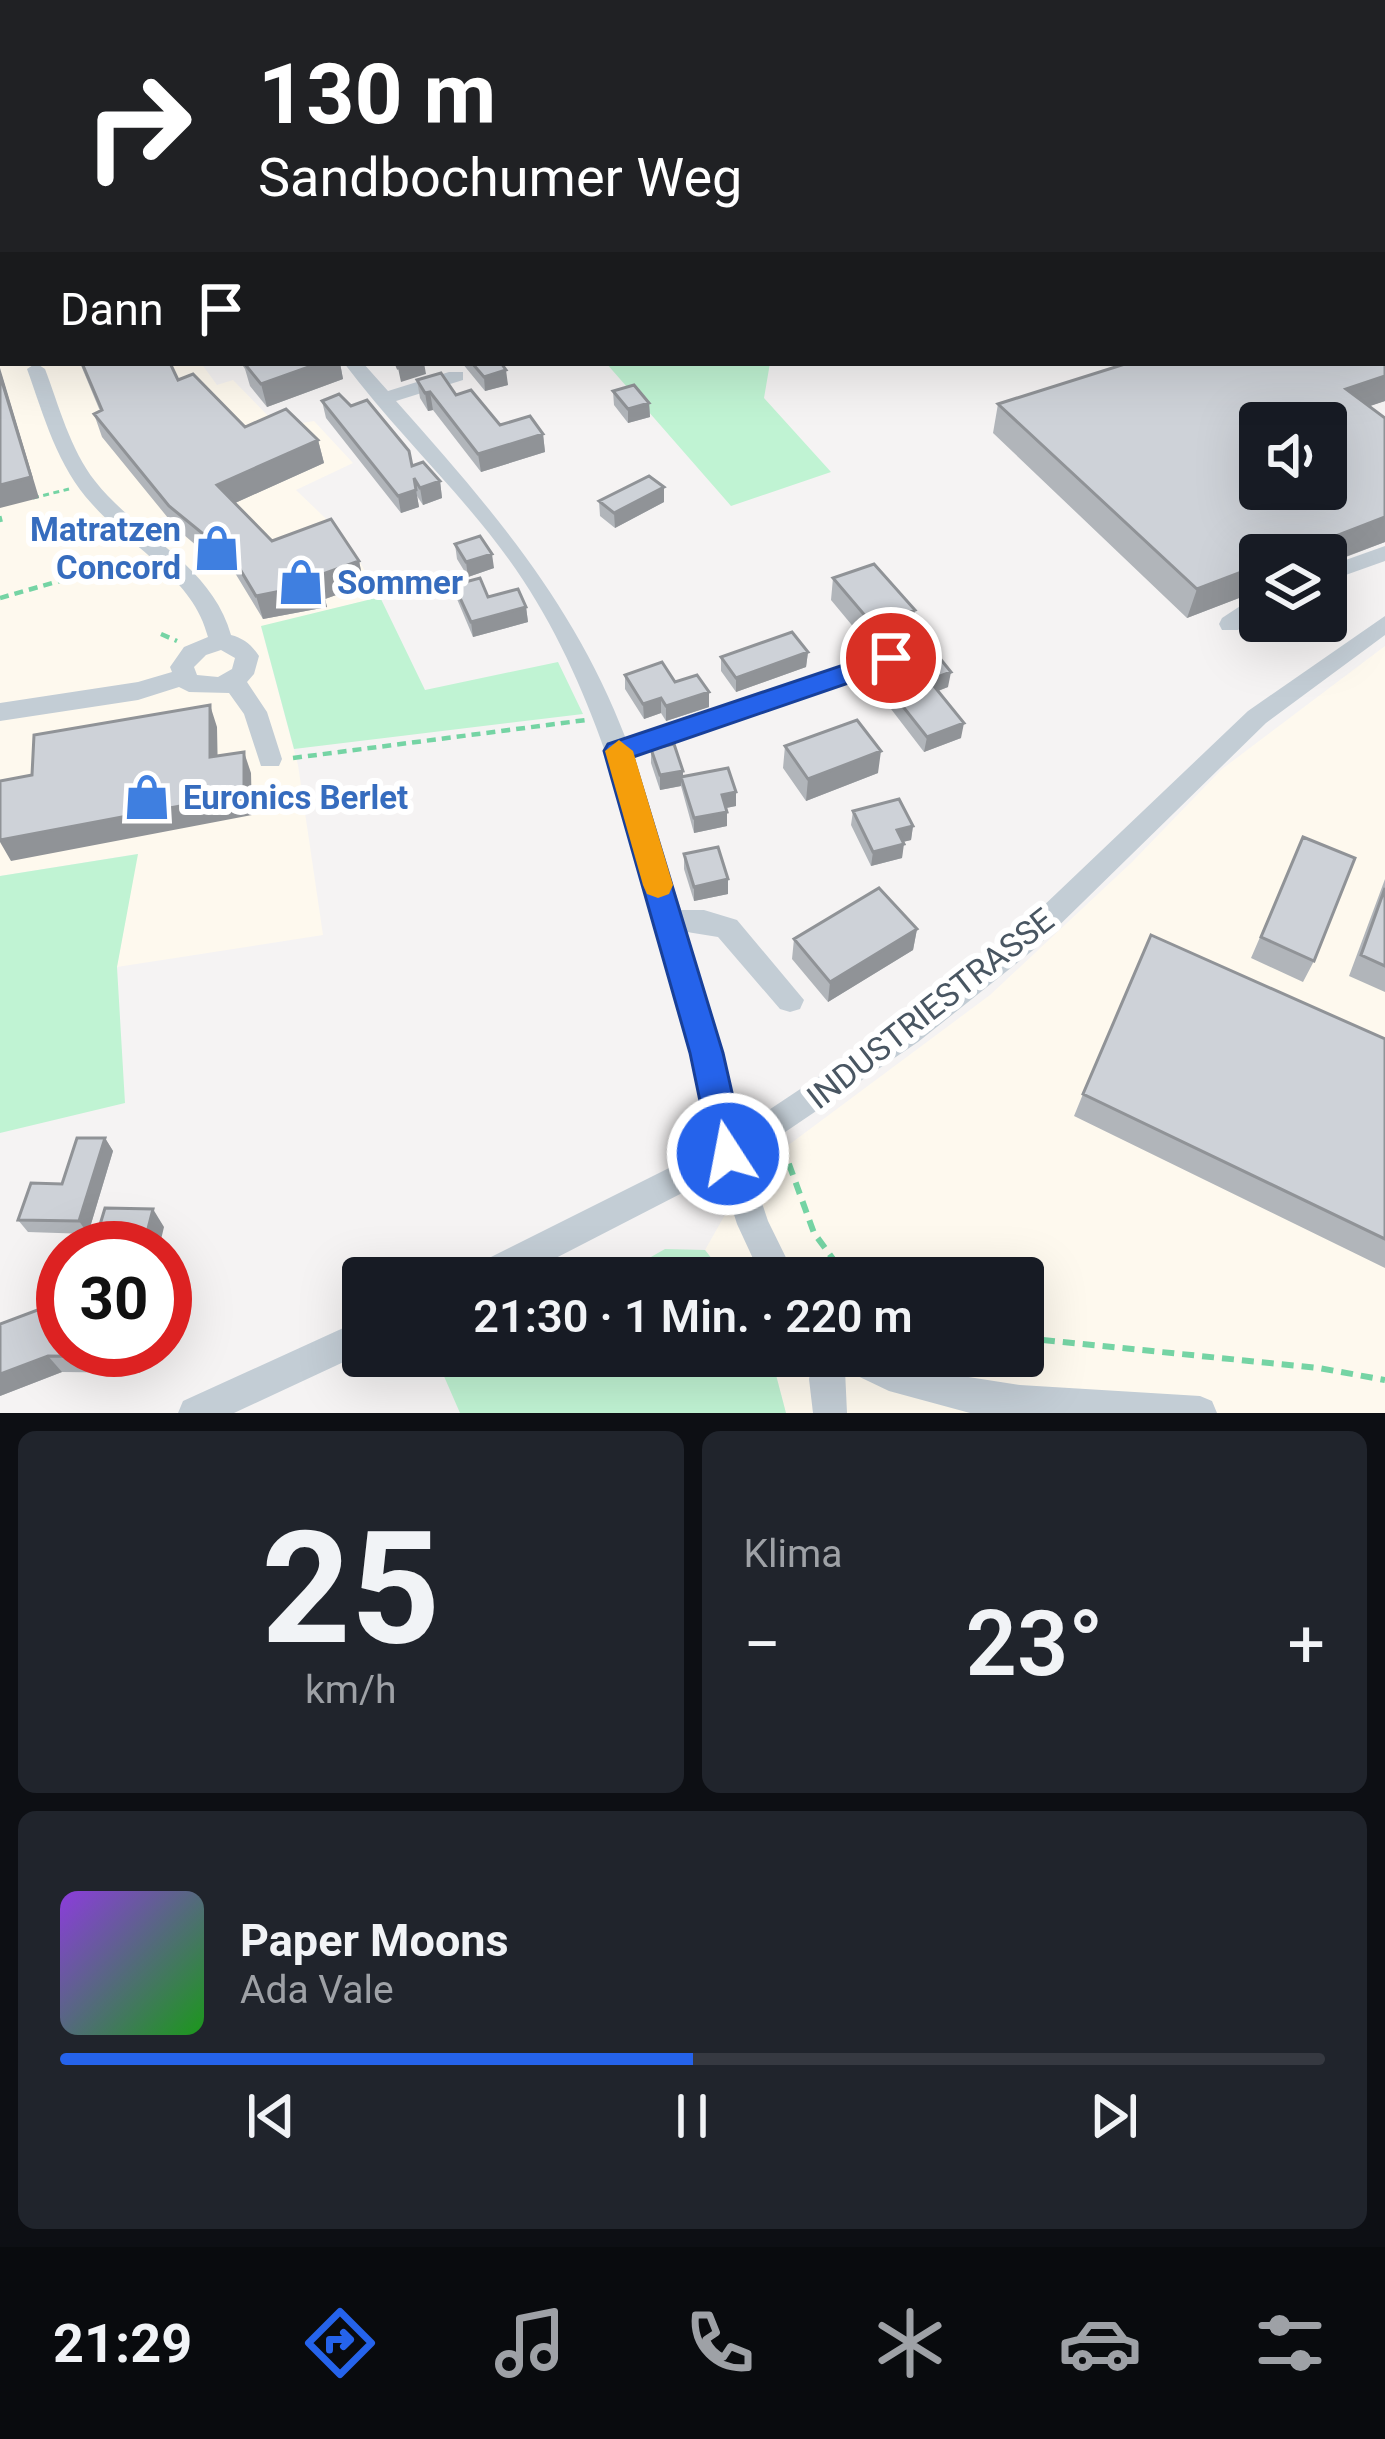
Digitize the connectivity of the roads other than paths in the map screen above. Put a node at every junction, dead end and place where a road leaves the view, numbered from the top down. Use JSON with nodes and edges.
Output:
{"nodes":[{"id":1,"x":356,"y":366,"type":"edge"},
{"id":2,"x":36,"y":369,"type":"dead end"},
{"id":3,"x":456,"y":376,"type":"dead end"},
{"id":4,"x":383,"y":399,"type":"junction"},
{"id":5,"x":1385,"y":553,"type":"edge"},
{"id":6,"x":1347,"y":567,"type":"edge"},
{"id":7,"x":1239,"y":617,"type":"edge"},
{"id":8,"x":1230,"y":624,"type":"dead end"},
{"id":9,"x":1385,"y":624,"type":"edge"},
{"id":10,"x":221,"y":642,"type":"junction"},
{"id":11,"x":891,"y":658,"type":"dead end"},
{"id":12,"x":183,"y":677,"type":"junction"},
{"id":13,"x":233,"y":681,"type":"junction"},
{"id":14,"x":0,"y":712,"type":"edge"},
{"id":15,"x":618,"y":751,"type":"junction"},
{"id":16,"x":270,"y":759,"type":"road end"},
{"id":17,"x":668,"y":921,"type":"junction"},
{"id":18,"x":790,"y":1000,"type":"dead end"},
{"id":19,"x":728,"y":1154,"type":"junction"},
{"id":20,"x":524,"y":1257,"type":"edge"},
{"id":21,"x":770,"y":1257,"type":"edge"},
{"id":22,"x":342,"y":1346,"type":"edge"},
{"id":23,"x":826,"y":1377,"type":"edge"},
{"id":24,"x":899,"y":1377,"type":"edge"},
{"id":25,"x":1032,"y":1407,"type":"edge"},
{"id":26,"x":195,"y":1413,"type":"edge"},
{"id":27,"x":830,"y":1413,"type":"edge"},
{"id":28,"x":1200,"y":1413,"type":"edge"}],
"edges":[{"from":1,"to":4,"type":"street"},
{"from":2,"to":10,"type":"street"},
{"from":3,"to":4,"type":"street"},
{"from":4,"to":15,"type":"street"},
{"from":5,"to":6,"type":"street"},
{"from":7,"to":8,"type":"street"},
{"from":9,"to":19,"type":"street","name":"INDUSTRIESTRASSE"},
{"from":10,"to":12,"type":"street"},
{"from":10,"to":13,"type":"street"},
{"from":11,"to":15,"type":"street"},
{"from":12,"to":13,"type":"street"},
{"from":12,"to":14,"type":"street"},
{"from":13,"to":16,"type":"street"},
{"from":15,"to":17,"type":"street"},
{"from":17,"to":18,"type":"street"},
{"from":17,"to":19,"type":"street"},
{"from":19,"to":20,"type":"street","name":"INDUSTRIESTRASSE"},
{"from":19,"to":21,"type":"street"},
{"from":22,"to":26,"type":"street"},
{"from":23,"to":27,"type":"street"},
{"from":24,"to":25,"type":"street"},
{"from":25,"to":28,"type":"street"}]}
